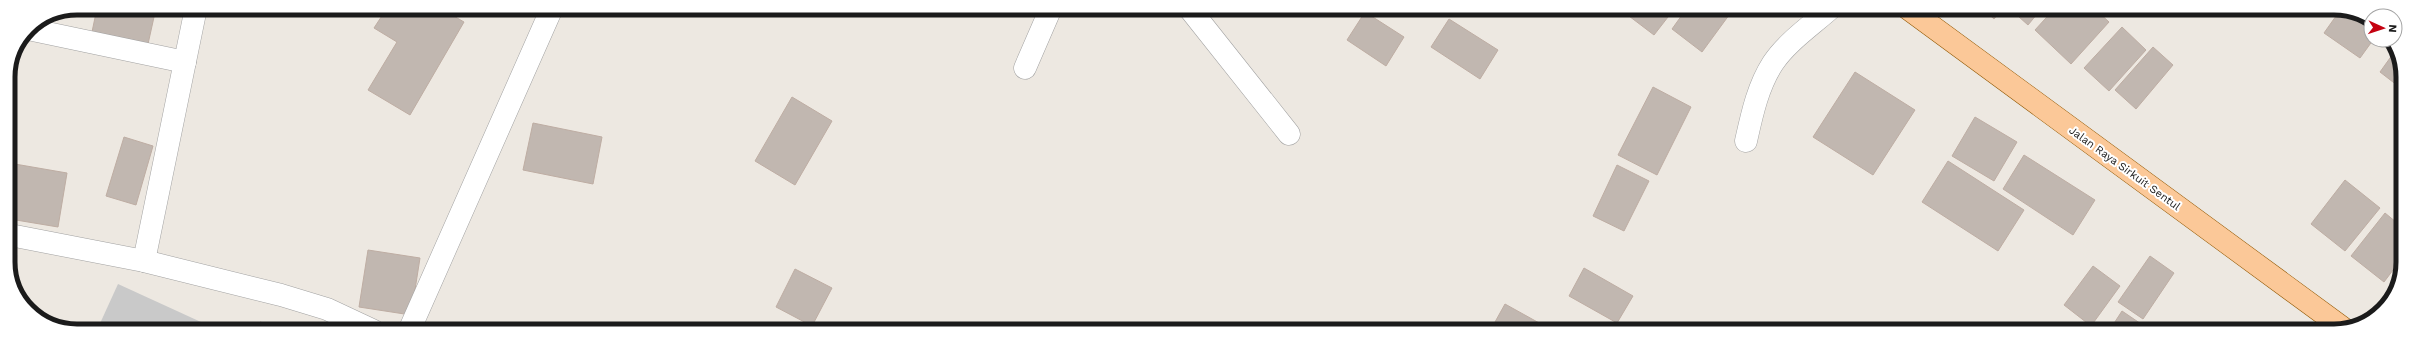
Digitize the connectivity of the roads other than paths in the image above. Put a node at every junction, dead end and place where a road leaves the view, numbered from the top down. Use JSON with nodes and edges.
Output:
{"nodes":[{"id":1,"x":195,"y":15,"type":"edge"},
{"id":2,"x":549,"y":15,"type":"edge"},
{"id":3,"x":1048,"y":15,"type":"edge"},
{"id":4,"x":1195,"y":15,"type":"edge"},
{"id":5,"x":1823,"y":15,"type":"edge"},
{"id":6,"x":1922,"y":15,"type":"edge"},
{"id":7,"x":37,"y":30,"type":"edge"},
{"id":8,"x":185,"y":62,"type":"junction"},
{"id":9,"x":1025,"y":68,"type":"dead end"},
{"id":10,"x":1289,"y":134,"type":"dead end"},
{"id":11,"x":1746,"y":141,"type":"dead end"},
{"id":12,"x":15,"y":236,"type":"edge"},
{"id":13,"x":144,"y":261,"type":"junction"},
{"id":14,"x":360,"y":324,"type":"edge"},
{"id":15,"x":412,"y":324,"type":"edge"},
{"id":16,"x":2337,"y":324,"type":"edge"}],
"edges":[{"from":1,"to":8,"type":"street"},
{"from":2,"to":15,"type":"street"},
{"from":3,"to":9,"type":"street"},
{"from":4,"to":10,"type":"street"},
{"from":5,"to":11,"type":"street"},
{"from":6,"to":16,"type":"main road","name":"Jalan Raya Sirkuit Sentul"},
{"from":7,"to":8,"type":"street"},
{"from":8,"to":13,"type":"street"},
{"from":12,"to":13,"type":"street"},
{"from":13,"to":14,"type":"street"}]}
